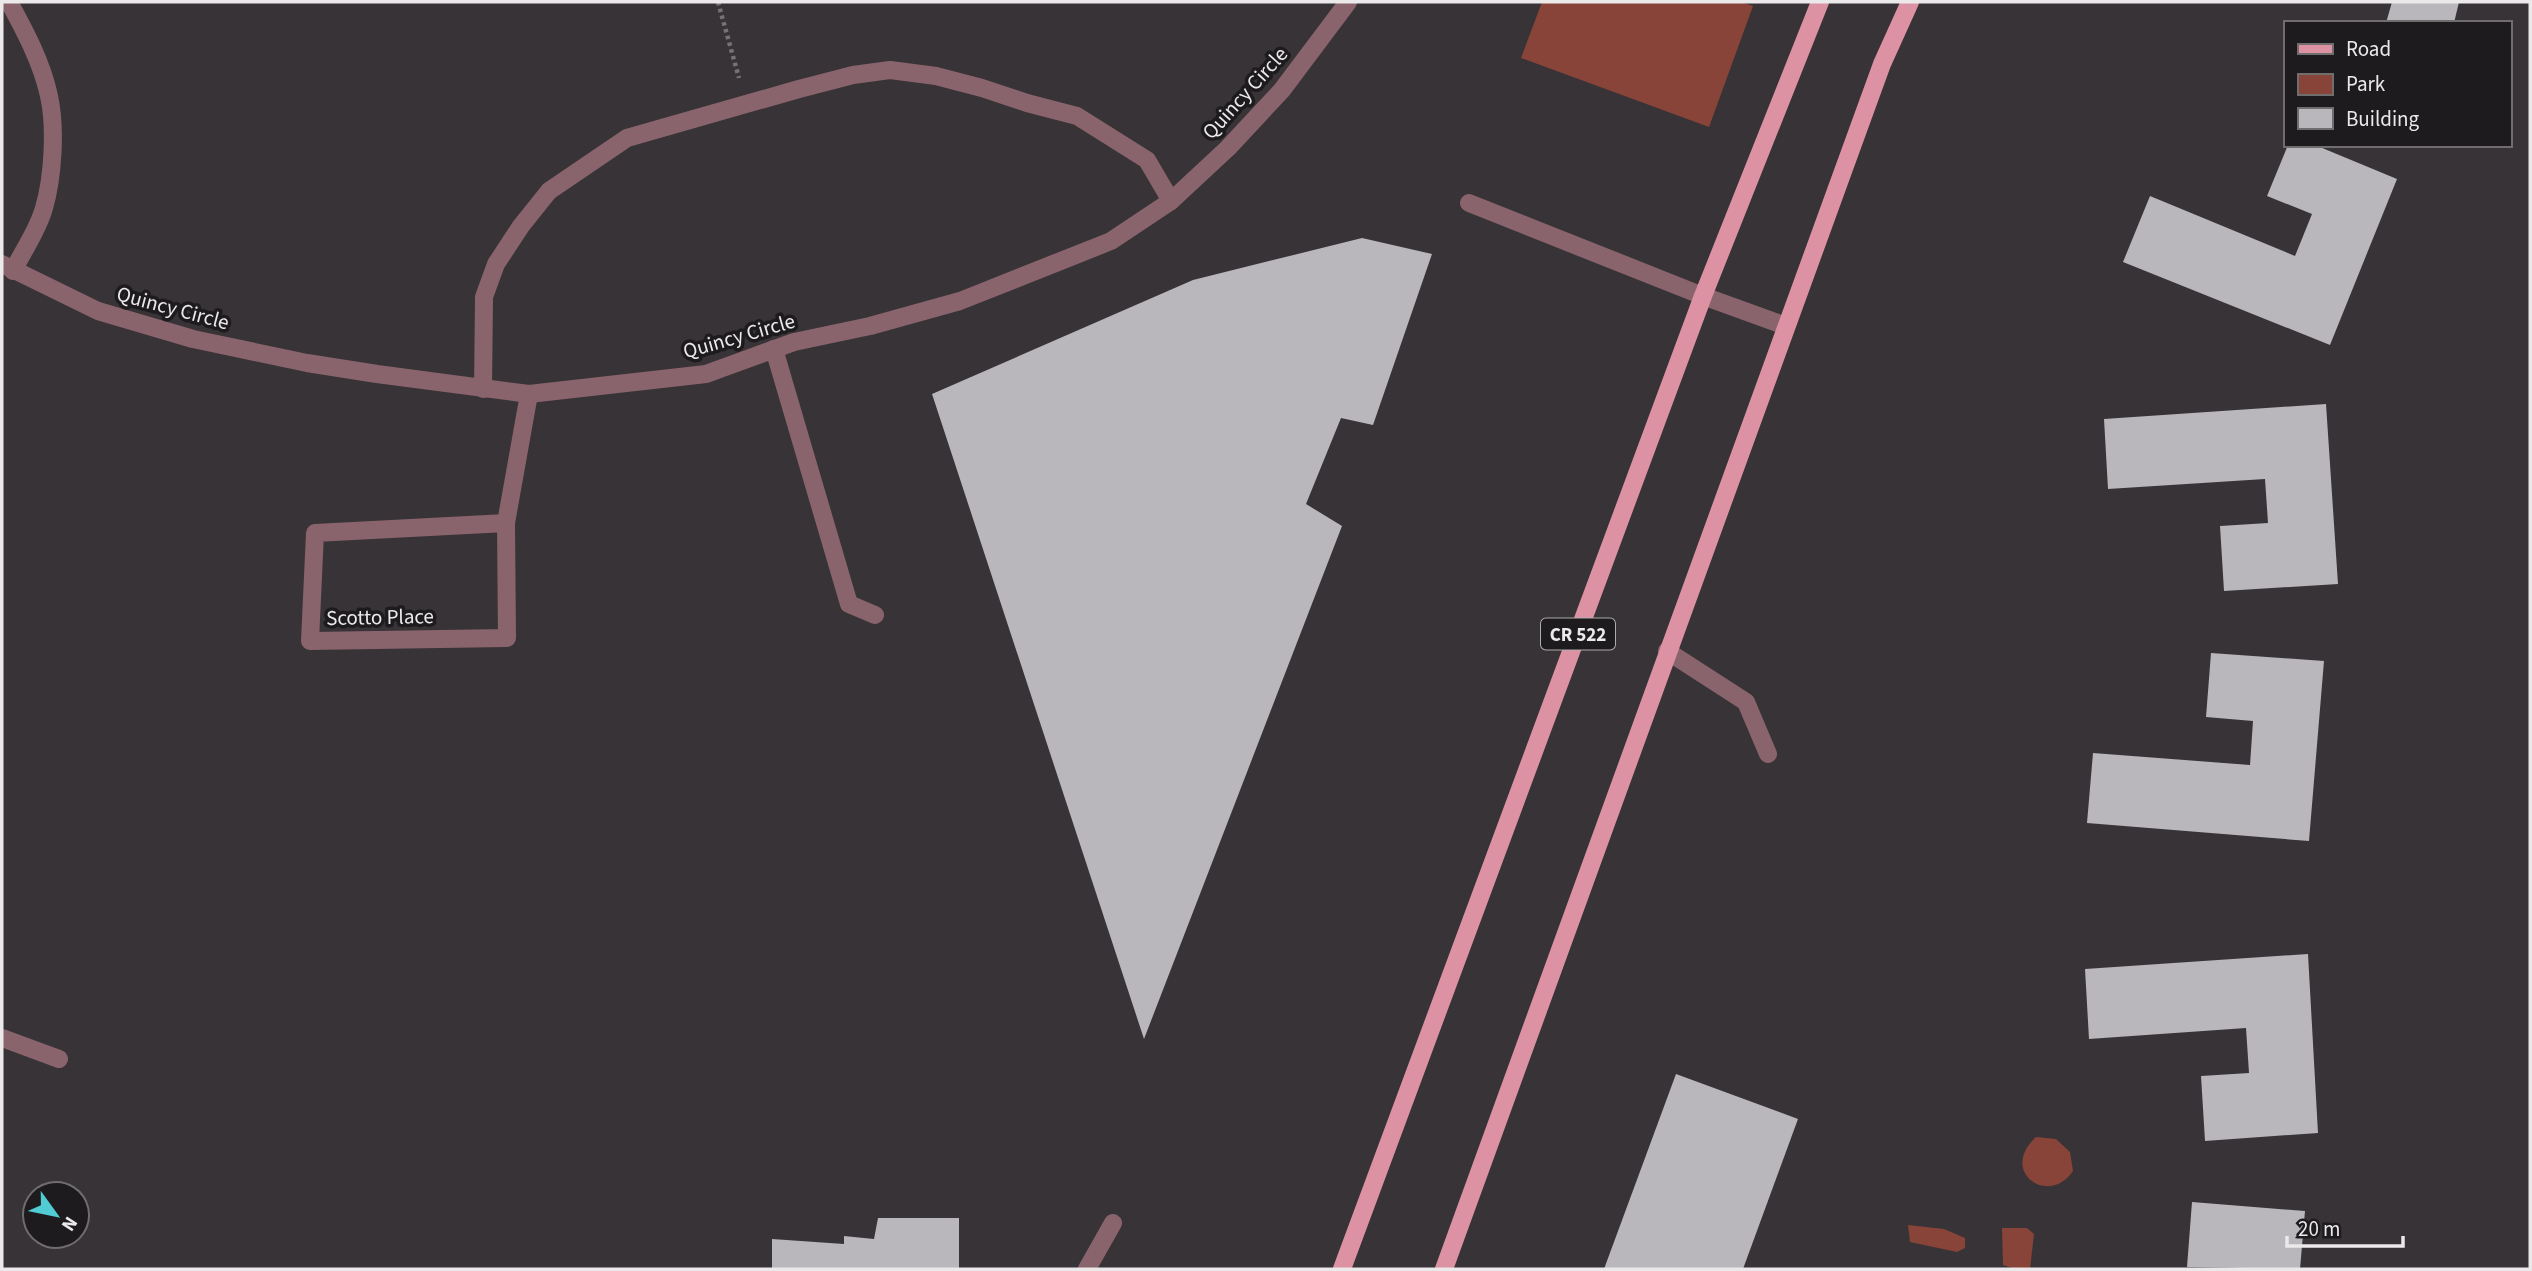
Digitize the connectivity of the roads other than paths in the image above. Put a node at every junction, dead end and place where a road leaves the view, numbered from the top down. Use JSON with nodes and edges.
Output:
{"nodes":[{"id":1,"x":9,"y":2,"type":"edge"},
{"id":2,"x":1348,"y":2,"type":"edge"},
{"id":3,"x":1820,"y":2,"type":"edge"},
{"id":4,"x":1910,"y":2,"type":"edge"},
{"id":5,"x":1171,"y":201,"type":"junction"},
{"id":6,"x":1469,"y":203,"type":"dead end"},
{"id":7,"x":7,"y":268,"type":"edge"},
{"id":8,"x":1703,"y":296,"type":"junction"},
{"id":9,"x":1786,"y":326,"type":"junction"},
{"id":10,"x":774,"y":349,"type":"junction"},
{"id":11,"x":483,"y":389,"type":"junction"},
{"id":12,"x":529,"y":394,"type":"junction"},
{"id":13,"x":506,"y":523,"type":"junction"},
{"id":14,"x":875,"y":615,"type":"dead end"},
{"id":15,"x":1667,"y":651,"type":"junction"},
{"id":16,"x":1768,"y":754,"type":"dead end"},
{"id":17,"x":2,"y":1038,"type":"edge"},
{"id":18,"x":59,"y":1059,"type":"dead end"},
{"id":19,"x":1113,"y":1223,"type":"dead end"},
{"id":20,"x":1087,"y":1269,"type":"edge"},
{"id":21,"x":1342,"y":1269,"type":"edge"},
{"id":22,"x":1444,"y":1269,"type":"edge"}],
"edges":[{"from":1,"to":7,"type":"street"},
{"from":2,"to":5,"type":"street","name":"Quincy Circle"},
{"from":3,"to":8,"type":"main road","number":"CR 522"},
{"from":4,"to":9,"type":"main road"},
{"from":5,"to":10,"type":"street","name":"Quincy Circle"},
{"from":5,"to":11,"type":"street"},
{"from":6,"to":8,"type":"street"},
{"from":7,"to":11,"type":"street","name":"Quincy Circle"},
{"from":8,"to":9,"type":"street"},
{"from":8,"to":21,"type":"main road","number":"CR 522"},
{"from":9,"to":15,"type":"main road"},
{"from":10,"to":12,"type":"street","name":"Quincy Circle"},
{"from":10,"to":14,"type":"street"},
{"from":11,"to":12,"type":"street","name":"Quincy Circle"},
{"from":12,"to":13,"type":"street","name":"Scotto Place"},
{"from":13,"to":13,"type":"street","name":"Scotto Place"},
{"from":15,"to":16,"type":"street"},
{"from":15,"to":22,"type":"main road"},
{"from":17,"to":18,"type":"street"},
{"from":19,"to":20,"type":"street"}]}
